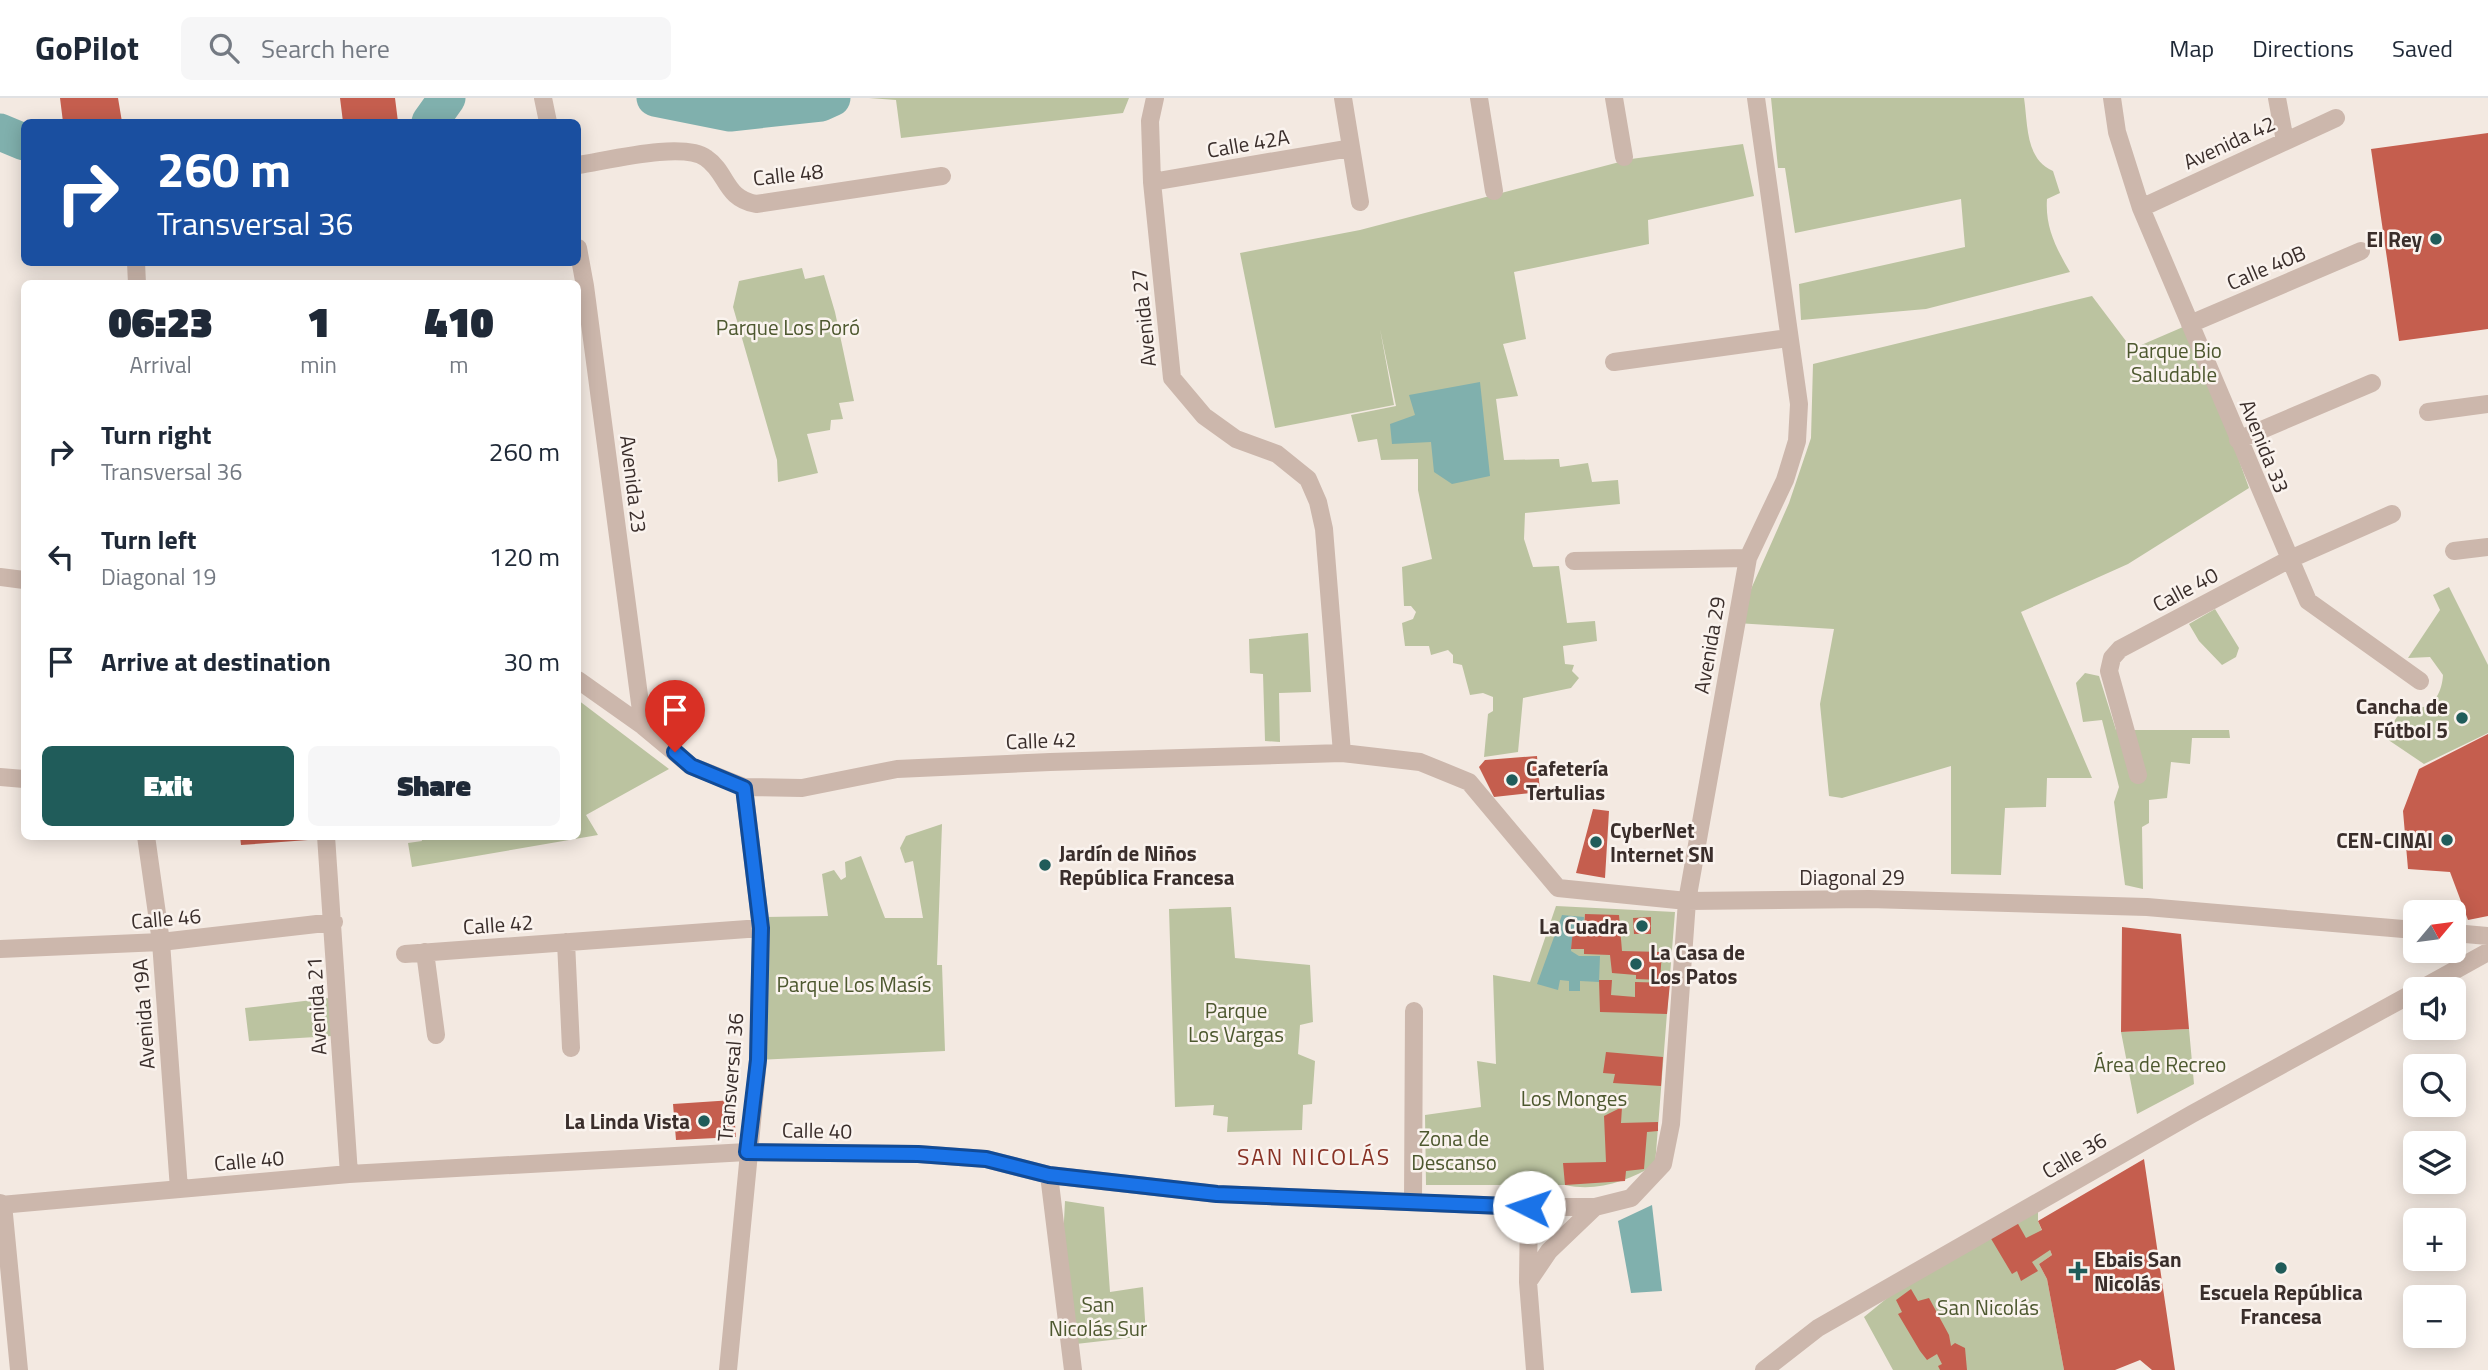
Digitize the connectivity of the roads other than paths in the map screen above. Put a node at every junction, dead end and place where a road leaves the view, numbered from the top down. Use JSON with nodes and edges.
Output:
{"nodes":[{"id":1,"x":1155,"y":98,"type":"edge"},
{"id":2,"x":1343,"y":98,"type":"edge"},
{"id":3,"x":1479,"y":98,"type":"edge"},
{"id":4,"x":1614,"y":98,"type":"edge"},
{"id":5,"x":1756,"y":98,"type":"edge"},
{"id":6,"x":2112,"y":98,"type":"edge"},
{"id":7,"x":2277,"y":98,"type":"edge"},
{"id":8,"x":543,"y":100,"type":"edge"},
{"id":9,"x":2336,"y":118,"type":"dead end"},
{"id":10,"x":547,"y":119,"type":"edge"},
{"id":11,"x":2285,"y":141,"type":"junction"},
{"id":12,"x":1351,"y":148,"type":"junction"},
{"id":13,"x":1624,"y":157,"type":"dead end"},
{"id":14,"x":581,"y":165,"type":"edge"},
{"id":15,"x":942,"y":176,"type":"dead end"},
{"id":16,"x":1152,"y":182,"type":"junction"},
{"id":17,"x":1494,"y":191,"type":"dead end"},
{"id":18,"x":1360,"y":202,"type":"dead end"},
{"id":19,"x":2141,"y":208,"type":"junction"},
{"id":20,"x":2361,"y":251,"type":"dead end"},
{"id":21,"x":581,"y":287,"type":"edge"},
{"id":22,"x":2190,"y":324,"type":"junction"},
{"id":23,"x":1788,"y":338,"type":"junction"},
{"id":24,"x":1614,"y":362,"type":"dead end"},
{"id":25,"x":2372,"y":383,"type":"dead end"},
{"id":26,"x":2488,"y":404,"type":"edge"},
{"id":27,"x":2428,"y":412,"type":"dead end"},
{"id":28,"x":2238,"y":440,"type":"junction"},
{"id":29,"x":2392,"y":514,"type":"dead end"},
{"id":30,"x":2488,"y":547,"type":"edge"},
{"id":31,"x":2454,"y":551,"type":"dead end"},
{"id":32,"x":1748,"y":558,"type":"junction"},
{"id":33,"x":2288,"y":560,"type":"junction"},
{"id":34,"x":1574,"y":561,"type":"dead end"},
{"id":35,"x":0,"y":577,"type":"edge"},
{"id":36,"x":21,"y":580,"type":"edge"},
{"id":37,"x":2420,"y":681,"type":"dead end"},
{"id":38,"x":581,"y":682,"type":"edge"},
{"id":39,"x":643,"y":726,"type":"junction"},
{"id":40,"x":1342,"y":753,"type":"junction"},
{"id":41,"x":2138,"y":775,"type":"dead end"},
{"id":42,"x":0,"y":777,"type":"edge"},
{"id":43,"x":21,"y":779,"type":"edge"},
{"id":44,"x":744,"y":788,"type":"junction"},
{"id":45,"x":147,"y":840,"type":"edge"},
{"id":46,"x":327,"y":840,"type":"edge"},
{"id":47,"x":1687,"y":901,"type":"junction"},
{"id":48,"x":334,"y":922,"type":"junction"},
{"id":49,"x":761,"y":928,"type":"junction"},
{"id":50,"x":2403,"y":929,"type":"edge"},
{"id":51,"x":2466,"y":934,"type":"edge"},
{"id":52,"x":2488,"y":936,"type":"edge"},
{"id":53,"x":161,"y":942,"type":"junction"},
{"id":54,"x":566,"y":942,"type":"junction"},
{"id":55,"x":0,"y":949,"type":"edge"},
{"id":56,"x":425,"y":952,"type":"junction"},
{"id":57,"x":2488,"y":952,"type":"edge"},
{"id":58,"x":405,"y":954,"type":"dead end"},
{"id":59,"x":2443,"y":977,"type":"edge"},
{"id":60,"x":2403,"y":999,"type":"edge"},
{"id":61,"x":1414,"y":1011,"type":"dead end"},
{"id":62,"x":436,"y":1035,"type":"dead end"},
{"id":63,"x":571,"y":1048,"type":"dead end"},
{"id":64,"x":747,"y":1152,"type":"junction"},
{"id":65,"x":349,"y":1174,"type":"junction"},
{"id":66,"x":1049,"y":1175,"type":"junction"},
{"id":67,"x":180,"y":1189,"type":"junction"},
{"id":68,"x":1632,"y":1198,"type":"joint"},
{"id":69,"x":1413,"y":1202,"type":"junction"},
{"id":70,"x":1,"y":1204,"type":"edge"},
{"id":71,"x":1529,"y":1207,"type":"junction"},
{"id":72,"x":1595,"y":1207,"type":"junction"},
{"id":73,"x":1528,"y":1282,"type":"junction"},
{"id":74,"x":19,"y":1370,"type":"edge"},
{"id":75,"x":728,"y":1370,"type":"edge"},
{"id":76,"x":1073,"y":1370,"type":"edge"},
{"id":77,"x":1535,"y":1370,"type":"edge"},
{"id":78,"x":1764,"y":1370,"type":"edge"}],
"edges":[{"from":1,"to":16,"type":"street","name":"Avenida 27"},
{"from":2,"to":12,"type":"street"},
{"from":3,"to":17,"type":"street"},
{"from":4,"to":13,"type":"street"},
{"from":5,"to":23,"type":"street","name":"Avenida 29"},
{"from":6,"to":19,"type":"street","name":"Avenida 33"},
{"from":7,"to":11,"type":"street"},
{"from":8,"to":10,"type":"street"},
{"from":9,"to":11,"type":"street","name":"Avenida 42"},
{"from":11,"to":19,"type":"street","name":"Avenida 42"},
{"from":12,"to":16,"type":"street","name":"Calle 42A"},
{"from":12,"to":18,"type":"street"},
{"from":14,"to":15,"type":"street","name":"Calle 48"},
{"from":16,"to":40,"type":"street","name":"Avenida 27"},
{"from":19,"to":22,"type":"street","name":"Avenida 33"},
{"from":20,"to":22,"type":"street","name":"Calle 40B"},
{"from":21,"to":39,"type":"street","name":"Avenida 23"},
{"from":22,"to":28,"type":"street","name":"Avenida 33"},
{"from":23,"to":24,"type":"street"},
{"from":23,"to":32,"type":"street","name":"Avenida 29"},
{"from":25,"to":28,"type":"street"},
{"from":26,"to":27,"type":"street"},
{"from":28,"to":33,"type":"street","name":"Avenida 33"},
{"from":29,"to":33,"type":"street","name":"Calle 40"},
{"from":30,"to":31,"type":"street"},
{"from":32,"to":34,"type":"street"},
{"from":32,"to":47,"type":"street","name":"Avenida 29"},
{"from":33,"to":37,"type":"street","name":"Avenida 33"},
{"from":33,"to":41,"type":"street","name":"Calle 40"},
{"from":35,"to":36,"type":"street"},
{"from":38,"to":39,"type":"street"},
{"from":39,"to":44,"type":"street"},
{"from":40,"to":44,"type":"street","name":"Calle 42"},
{"from":40,"to":47,"type":"street","name":"Diagonal 29"},
{"from":42,"to":43,"type":"street"},
{"from":44,"to":49,"type":"street","name":"Transversal 36"},
{"from":45,"to":53,"type":"street","name":"Avenida 19A"},
{"from":46,"to":48,"type":"street","name":"Avenida 21"},
{"from":47,"to":50,"type":"street","name":"Diagonal 29"},
{"from":47,"to":68,"type":"street","name":"Avenida 29"},
{"from":48,"to":53,"type":"street","name":"Calle 46"},
{"from":48,"to":65,"type":"street","name":"Avenida 21"},
{"from":49,"to":54,"type":"street","name":"Calle 42"},
{"from":49,"to":64,"type":"street","name":"Transversal 36"},
{"from":51,"to":52,"type":"street"},
{"from":53,"to":55,"type":"street","name":"Calle 46"},
{"from":53,"to":67,"type":"street","name":"Avenida 19A"},
{"from":54,"to":56,"type":"street","name":"Calle 42"},
{"from":54,"to":63,"type":"street"},
{"from":56,"to":58,"type":"street","name":"Calle 42"},
{"from":56,"to":62,"type":"street"},
{"from":57,"to":59,"type":"street"},
{"from":60,"to":78,"type":"street","name":"Calle 36"},
{"from":61,"to":69,"type":"street"},
{"from":64,"to":65,"type":"street","name":"Calle 40"},
{"from":64,"to":66,"type":"street","name":"Calle 40"},
{"from":64,"to":75,"type":"street","name":"Transversal 36"},
{"from":65,"to":67,"type":"street","name":"Calle 40"},
{"from":66,"to":69,"type":"street","name":"Calle 40"},
{"from":66,"to":76,"type":"street"},
{"from":67,"to":70,"type":"street","name":"Calle 40"},
{"from":68,"to":72,"type":"street","name":"Calle 40"},
{"from":69,"to":71,"type":"street","name":"Calle 40"},
{"from":70,"to":74,"type":"street"},
{"from":71,"to":72,"type":"street","name":"Calle 40"},
{"from":71,"to":73,"type":"street"},
{"from":72,"to":73,"type":"street"},
{"from":73,"to":77,"type":"street"}]}
